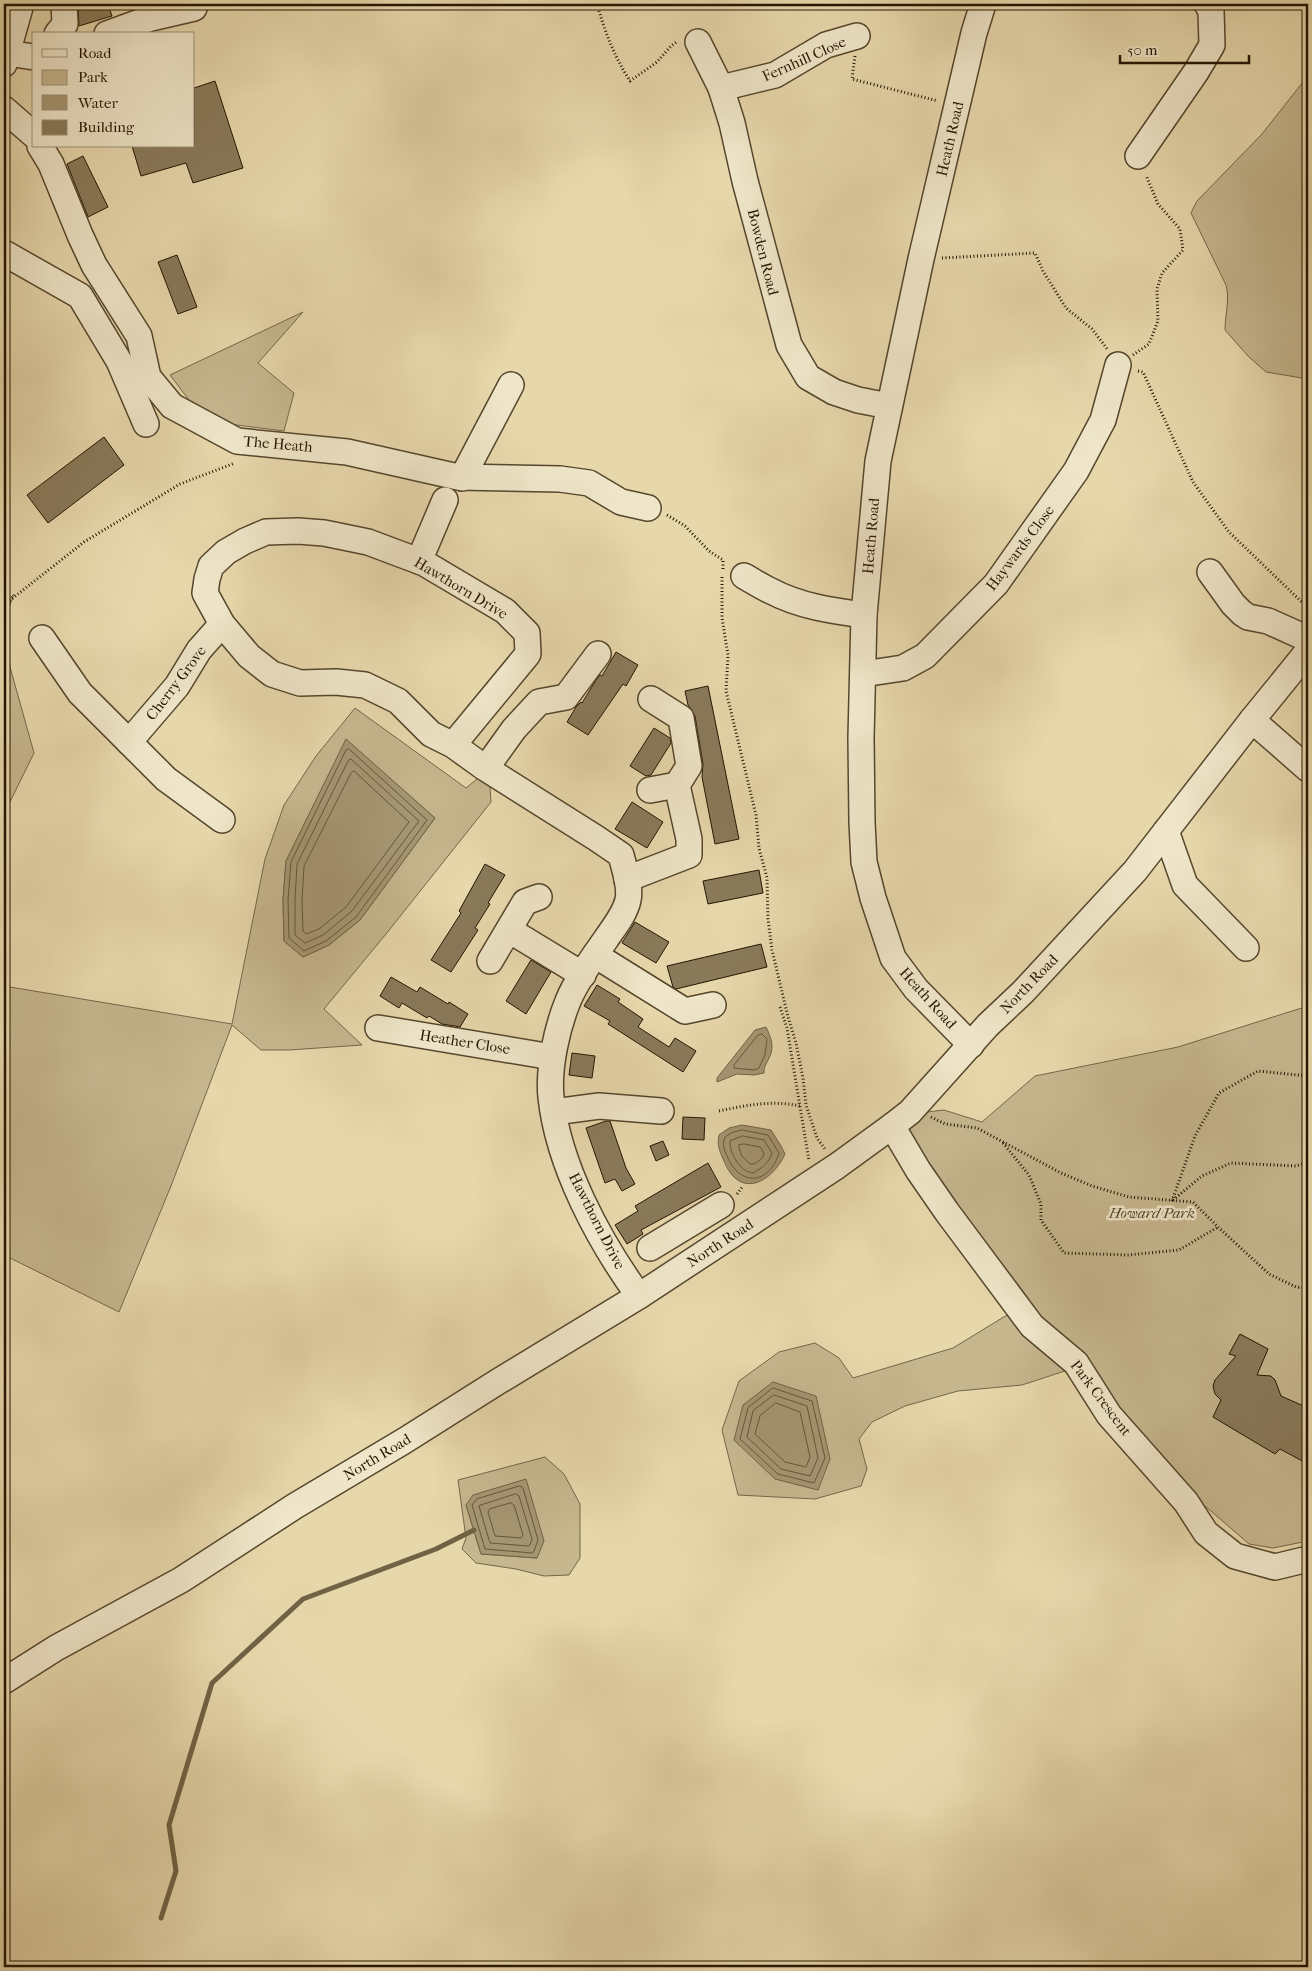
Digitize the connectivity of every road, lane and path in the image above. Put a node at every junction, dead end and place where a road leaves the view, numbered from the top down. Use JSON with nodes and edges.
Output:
{"nodes":[{"id":1,"x":21,"y":4,"type":"edge"},
{"id":2,"x":64,"y":4,"type":"edge"},
{"id":3,"x":597,"y":4,"type":"edge"},
{"id":4,"x":983,"y":4,"type":"edge"},
{"id":5,"x":1208,"y":4,"type":"edge"},
{"id":6,"x":194,"y":8,"type":"dead end"},
{"id":7,"x":59,"y":32,"type":"edge"},
{"id":8,"x":112,"y":32,"type":"edge"},
{"id":9,"x":857,"y":36,"type":"joint"},
{"id":10,"x":698,"y":42,"type":"joint"},
{"id":11,"x":32,"y":57,"type":"edge"},
{"id":12,"x":6,"y":59,"type":"edge"},
{"id":13,"x":721,"y":88,"type":"junction"},
{"id":14,"x":958,"y":106,"type":"junction"},
{"id":15,"x":4,"y":110,"type":"edge"},
{"id":16,"x":32,"y":133,"type":"edge"},
{"id":17,"x":41,"y":148,"type":"edge"},
{"id":18,"x":1138,"y":156,"type":"joint"},
{"id":19,"x":4,"y":253,"type":"edge"},
{"id":20,"x":921,"y":259,"type":"junction"},
{"id":21,"x":1118,"y":365,"type":"junction"},
{"id":22,"x":511,"y":386,"type":"dead end"},
{"id":23,"x":889,"y":406,"type":"junction"},
{"id":24,"x":146,"y":424,"type":"dead end"},
{"id":25,"x":242,"y":460,"type":"dead end"},
{"id":26,"x":462,"y":478,"type":"junction"},
{"id":27,"x":446,"y":500,"type":"dead end"},
{"id":28,"x":648,"y":508,"type":"joint"},
{"id":29,"x":419,"y":561,"type":"junction"},
{"id":30,"x":1210,"y":572,"type":"dead end"},
{"id":31,"x":744,"y":576,"type":"dead end"},
{"id":32,"x":4,"y":605,"type":"edge"},
{"id":33,"x":1308,"y":608,"type":"edge"},
{"id":34,"x":864,"y":615,"type":"junction"},
{"id":35,"x":222,"y":624,"type":"junction"},
{"id":36,"x":42,"y":638,"type":"dead end"},
{"id":37,"x":598,"y":654,"type":"dead end"},
{"id":38,"x":1306,"y":654,"type":"edge"},
{"id":39,"x":863,"y":674,"type":"junction"},
{"id":40,"x":651,"y":699,"type":"dead end"},
{"id":41,"x":1252,"y":720,"type":"junction"},
{"id":42,"x":129,"y":742,"type":"junction"},
{"id":43,"x":453,"y":745,"type":"junction"},
{"id":44,"x":486,"y":768,"type":"junction"},
{"id":45,"x":1308,"y":769,"type":"edge"},
{"id":46,"x":677,"y":785,"type":"junction"},
{"id":47,"x":650,"y":790,"type":"dead end"},
{"id":48,"x":222,"y":820,"type":"dead end"},
{"id":49,"x":1166,"y":831,"type":"junction"},
{"id":50,"x":626,"y":879,"type":"junction"},
{"id":51,"x":539,"y":897,"type":"dead end"},
{"id":52,"x":509,"y":930,"type":"junction"},
{"id":53,"x":1246,"y":948,"type":"dead end"},
{"id":54,"x":490,"y":960,"type":"dead end"},
{"id":55,"x":589,"y":965,"type":"junction"},
{"id":56,"x":713,"y":1005,"type":"dead end"},
{"id":57,"x":780,"y":1007,"type":"dead end"},
{"id":58,"x":378,"y":1028,"type":"dead end"},
{"id":59,"x":971,"y":1045,"type":"junction"},
{"id":60,"x":552,"y":1057,"type":"junction"},
{"id":61,"x":1308,"y":1076,"type":"edge"},
{"id":62,"x":800,"y":1106,"type":"junction"},
{"id":63,"x":719,"y":1110,"type":"dead end"},
{"id":64,"x":661,"y":1111,"type":"dead end"},
{"id":65,"x":554,"y":1112,"type":"junction"},
{"id":66,"x":901,"y":1119,"type":"junction"},
{"id":67,"x":1002,"y":1143,"type":"junction"},
{"id":68,"x":1308,"y":1162,"type":"edge"},
{"id":69,"x":827,"y":1173,"type":"junction"},
{"id":70,"x":1172,"y":1201,"type":"junction"},
{"id":71,"x":721,"y":1205,"type":"dead end"},
{"id":72,"x":694,"y":1222,"type":"junction"},
{"id":73,"x":1218,"y":1227,"type":"junction"},
{"id":74,"x":650,"y":1248,"type":"dead end"},
{"id":75,"x":711,"y":1250,"type":"junction"},
{"id":76,"x":1308,"y":1288,"type":"edge"},
{"id":77,"x":639,"y":1296,"type":"junction"},
{"id":78,"x":1308,"y":1559,"type":"edge"},
{"id":79,"x":4,"y":1681,"type":"edge"}],
"edges":[{"from":1,"to":12,"type":"street"},
{"from":2,"to":7,"type":"street"},
{"from":3,"to":10,"type":"path"},
{"from":4,"to":14,"type":"street","name":"Heath Road"},
{"from":5,"to":18,"type":"street"},
{"from":6,"to":8,"type":"street"},
{"from":9,"to":13,"type":"street","name":"Fernhill Close"},
{"from":9,"to":14,"type":"path"},
{"from":10,"to":13,"type":"street","name":"Bowden Road"},
{"from":11,"to":12,"type":"street"},
{"from":13,"to":23,"type":"street","name":"Bowden Road"},
{"from":14,"to":20,"type":"street","name":"Heath Road"},
{"from":15,"to":16,"type":"street"},
{"from":17,"to":26,"type":"street","name":"The Heath"},
{"from":18,"to":21,"type":"path"},
{"from":19,"to":24,"type":"street"},
{"from":20,"to":21,"type":"path"},
{"from":20,"to":23,"type":"street","name":"Heath Road"},
{"from":21,"to":33,"type":"path"},
{"from":21,"to":39,"type":"street","name":"Haywards Close"},
{"from":22,"to":26,"type":"street"},
{"from":23,"to":34,"type":"street","name":"Heath Road"},
{"from":25,"to":32,"type":"path"},
{"from":26,"to":28,"type":"street","name":"The Heath"},
{"from":27,"to":29,"type":"street"},
{"from":28,"to":69,"type":"path"},
{"from":29,"to":35,"type":"street","name":"Hawthorn Drive"},
{"from":29,"to":43,"type":"street","name":"Hawthorn Drive"},
{"from":30,"to":38,"type":"street"},
{"from":31,"to":34,"type":"street"},
{"from":34,"to":39,"type":"street","name":"Heath Road"},
{"from":35,"to":42,"type":"street","name":"Cherry Grove"},
{"from":35,"to":43,"type":"street","name":"Hawthorn Drive"},
{"from":36,"to":42,"type":"street"},
{"from":37,"to":44,"type":"street"},
{"from":38,"to":41,"type":"street","name":"North Road"},
{"from":39,"to":59,"type":"street","name":"Heath Road"},
{"from":40,"to":46,"type":"street"},
{"from":41,"to":45,"type":"street"},
{"from":41,"to":49,"type":"street","name":"North Road"},
{"from":42,"to":48,"type":"street"},
{"from":43,"to":44,"type":"street","name":"Hawthorn Drive"},
{"from":44,"to":50,"type":"street","name":"Hawthorn Drive"},
{"from":46,"to":47,"type":"street"},
{"from":46,"to":50,"type":"street"},
{"from":49,"to":53,"type":"street"},
{"from":49,"to":59,"type":"street","name":"North Road"},
{"from":50,"to":55,"type":"street","name":"Hawthorn Drive"},
{"from":51,"to":52,"type":"street"},
{"from":52,"to":54,"type":"street"},
{"from":52,"to":55,"type":"street"},
{"from":55,"to":56,"type":"street"},
{"from":55,"to":60,"type":"street","name":"Hawthorn Drive"},
{"from":57,"to":62,"type":"path"},
{"from":58,"to":60,"type":"street","name":"Heather Close"},
{"from":59,"to":66,"type":"street","name":"North Road"},
{"from":60,"to":65,"type":"street","name":"Hawthorn Drive"},
{"from":61,"to":70,"type":"path"},
{"from":62,"to":63,"type":"path"},
{"from":62,"to":69,"type":"path"},
{"from":64,"to":65,"type":"street"},
{"from":65,"to":77,"type":"street","name":"Hawthorn Drive"},
{"from":66,"to":67,"type":"path"},
{"from":66,"to":69,"type":"street","name":"North Road"},
{"from":66,"to":78,"type":"street","name":"Park Crescent"},
{"from":67,"to":70,"type":"path"},
{"from":67,"to":73,"type":"path"},
{"from":68,"to":70,"type":"path"},
{"from":69,"to":75,"type":"street","name":"North Road"},
{"from":70,"to":73,"type":"path"},
{"from":71,"to":72,"type":"street"},
{"from":72,"to":74,"type":"street"},
{"from":72,"to":75,"type":"street"},
{"from":73,"to":76,"type":"path"},
{"from":75,"to":77,"type":"street","name":"North Road"},
{"from":77,"to":79,"type":"street","name":"North Road"}]}
